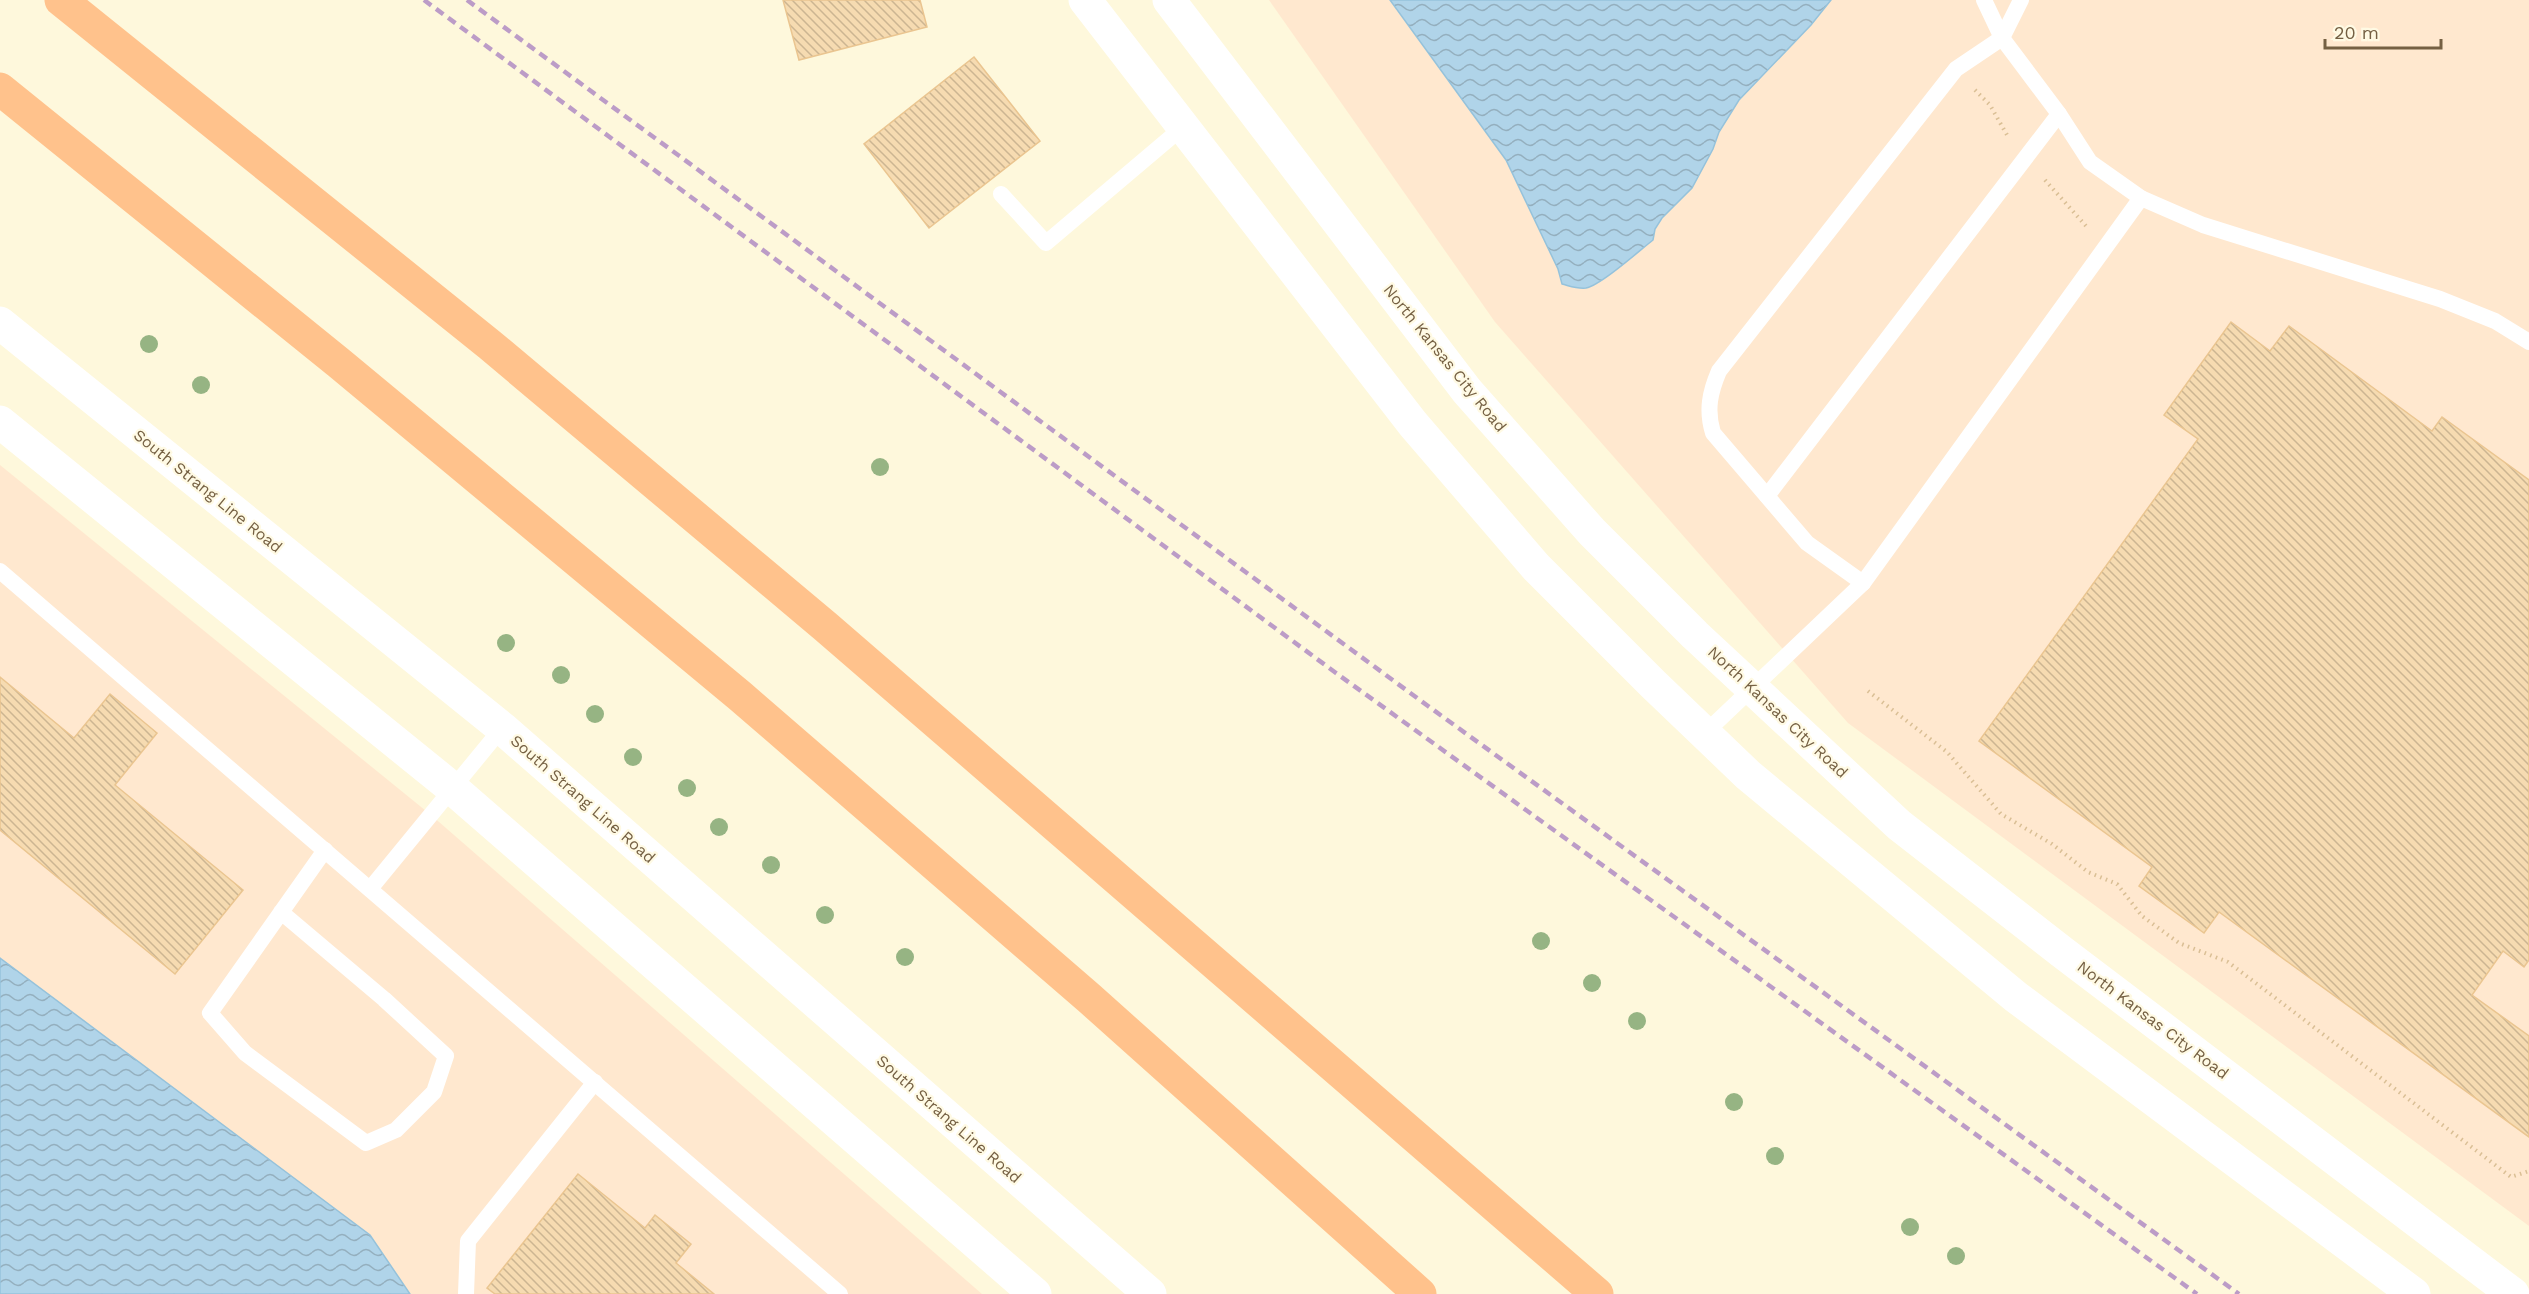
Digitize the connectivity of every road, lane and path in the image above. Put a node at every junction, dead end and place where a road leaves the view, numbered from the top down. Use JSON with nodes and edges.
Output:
{"nodes":[{"id":1,"x":61,"y":0,"type":"edge"},
{"id":2,"x":1085,"y":0,"type":"edge"},
{"id":3,"x":1169,"y":0,"type":"edge"},
{"id":4,"x":1984,"y":0,"type":"edge"},
{"id":5,"x":2021,"y":0,"type":"edge"},
{"id":6,"x":2002,"y":38,"type":"junction"},
{"id":7,"x":0,"y":89,"type":"edge"},
{"id":8,"x":1974,"y":89,"type":"dead end"},
{"id":9,"x":2059,"y":114,"type":"junction"},
{"id":10,"x":1183,"y":127,"type":"junction"},
{"id":11,"x":2011,"y":141,"type":"dead end"},
{"id":12,"x":2041,"y":175,"type":"dead end"},
{"id":13,"x":1001,"y":194,"type":"dead end"},
{"id":14,"x":2142,"y":198,"type":"junction"},
{"id":15,"x":2086,"y":226,"type":"dead end"},
{"id":16,"x":0,"y":323,"type":"edge"},
{"id":17,"x":2529,"y":342,"type":"edge"},
{"id":18,"x":0,"y":422,"type":"edge"},
{"id":19,"x":1767,"y":496,"type":"junction"},
{"id":20,"x":0,"y":571,"type":"edge"},
{"id":21,"x":1863,"y":583,"type":"junction"},
{"id":22,"x":1752,"y":689,"type":"junction"},
{"id":23,"x":1868,"y":691,"type":"dead end"},
{"id":24,"x":502,"y":728,"type":"junction"},
{"id":25,"x":1705,"y":733,"type":"junction"},
{"id":26,"x":452,"y":788,"type":"junction"},
{"id":27,"x":324,"y":850,"type":"junction"},
{"id":28,"x":370,"y":889,"type":"junction"},
{"id":29,"x":281,"y":912,"type":"junction"},
{"id":30,"x":595,"y":1082,"type":"junction"},
{"id":31,"x":2529,"y":1172,"type":"edge"},
{"id":32,"x":825,"y":1281,"type":"junction"},
{"id":33,"x":466,"y":1294,"type":"edge"},
{"id":34,"x":814,"y":1294,"type":"edge"},
{"id":35,"x":840,"y":1294,"type":"edge"},
{"id":36,"x":1035,"y":1294,"type":"edge"},
{"id":37,"x":1150,"y":1294,"type":"edge"},
{"id":38,"x":1420,"y":1294,"type":"edge"},
{"id":39,"x":1597,"y":1294,"type":"edge"},
{"id":40,"x":2414,"y":1294,"type":"edge"},
{"id":41,"x":2513,"y":1294,"type":"edge"}],
"edges":[{"from":1,"to":39,"type":"highway"},
{"from":2,"to":10,"type":"main road"},
{"from":3,"to":22,"type":"main road","name":"North Kansas City Road"},
{"from":4,"to":6,"type":"lane"},
{"from":5,"to":6,"type":"lane"},
{"from":6,"to":9,"type":"lane"},
{"from":6,"to":19,"type":"lane"},
{"from":7,"to":38,"type":"highway"},
{"from":8,"to":11,"type":"path"},
{"from":9,"to":14,"type":"lane"},
{"from":9,"to":19,"type":"lane"},
{"from":10,"to":13,"type":"lane"},
{"from":10,"to":25,"type":"main road"},
{"from":12,"to":15,"type":"path"},
{"from":14,"to":17,"type":"lane"},
{"from":14,"to":21,"type":"lane"},
{"from":16,"to":24,"type":"main road","name":"South Strang Line Road"},
{"from":18,"to":26,"type":"main road"},
{"from":19,"to":21,"type":"lane"},
{"from":20,"to":27,"type":"lane"},
{"from":21,"to":22,"type":"lane"},
{"from":22,"to":25,"type":"lane"},
{"from":22,"to":41,"type":"main road","name":"North Kansas City Road"},
{"from":23,"to":31,"type":"path"},
{"from":24,"to":26,"type":"lane"},
{"from":24,"to":37,"type":"main road","name":"South Strang Line Road"},
{"from":25,"to":40,"type":"main road"},
{"from":26,"to":28,"type":"lane"},
{"from":26,"to":36,"type":"main road"},
{"from":27,"to":28,"type":"lane"},
{"from":27,"to":29,"type":"lane"},
{"from":28,"to":30,"type":"lane"},
{"from":29,"to":29,"type":"lane"},
{"from":30,"to":32,"type":"lane"},
{"from":30,"to":33,"type":"lane"},
{"from":32,"to":34,"type":"lane"},
{"from":32,"to":35,"type":"lane"}]}
